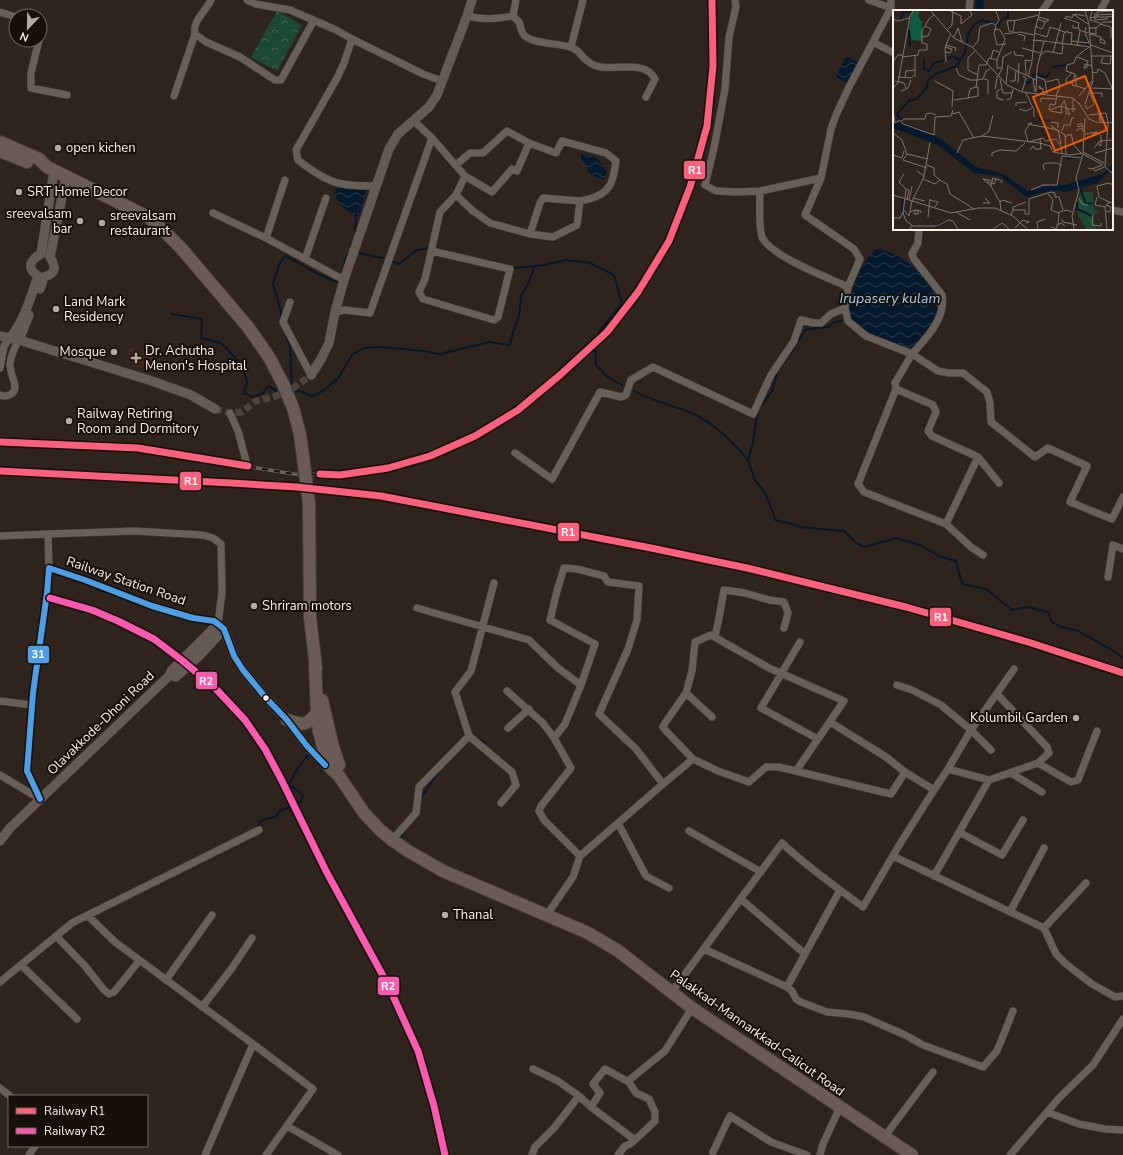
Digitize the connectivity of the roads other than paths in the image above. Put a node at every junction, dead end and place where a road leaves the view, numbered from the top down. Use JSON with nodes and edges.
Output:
{"nodes":[{"id":1,"x":211,"y":0,"type":"edge"},
{"id":2,"x":248,"y":0,"type":"edge"},
{"id":3,"x":472,"y":0,"type":"edge"},
{"id":4,"x":516,"y":0,"type":"edge"},
{"id":5,"x":583,"y":0,"type":"edge"},
{"id":6,"x":735,"y":0,"type":"edge"},
{"id":7,"x":869,"y":0,"type":"edge"},
{"id":8,"x":891,"y":0,"type":"edge"},
{"id":9,"x":970,"y":0,"type":"edge"},
{"id":10,"x":1050,"y":0,"type":"edge"},
{"id":11,"x":1106,"y":0,"type":"edge"},
{"id":12,"x":891,"y":8,"type":"junction"},
{"id":13,"x":969,"y":10,"type":"edge"},
{"id":14,"x":1043,"y":10,"type":"edge"},
{"id":15,"x":1101,"y":10,"type":"edge"},
{"id":16,"x":467,"y":16,"type":"junction"},
{"id":17,"x":512,"y":16,"type":"junction"},
{"id":18,"x":314,"y":20,"type":"junction"},
{"id":19,"x":195,"y":34,"type":"junction"},
{"id":20,"x":352,"y":39,"type":"junction"},
{"id":21,"x":872,"y":42,"type":"junction"},
{"id":22,"x":571,"y":47,"type":"junction"},
{"id":23,"x":37,"y":48,"type":"edge"},
{"id":24,"x":893,"y":52,"type":"edge"},
{"id":25,"x":442,"y":82,"type":"junction"},
{"id":26,"x":67,"y":95,"type":"dead end"},
{"id":27,"x":174,"y":96,"type":"dead end"},
{"id":28,"x":646,"y":97,"type":"dead end"},
{"id":29,"x":414,"y":121,"type":"junction"},
{"id":30,"x":432,"y":138,"type":"junction"},
{"id":31,"x":0,"y":142,"type":"edge"},
{"id":32,"x":529,"y":143,"type":"junction"},
{"id":33,"x":0,"y":151,"type":"edge"},
{"id":34,"x":456,"y":165,"type":"junction"},
{"id":35,"x":51,"y":169,"type":"junction"},
{"id":36,"x":465,"y":176,"type":"junction"},
{"id":37,"x":66,"y":177,"type":"junction"},
{"id":38,"x":821,"y":178,"type":"junction"},
{"id":39,"x":285,"y":180,"type":"dead end"},
{"id":40,"x":376,"y":186,"type":"junction"},
{"id":41,"x":760,"y":191,"type":"junction"},
{"id":42,"x":456,"y":196,"type":"junction"},
{"id":43,"x":326,"y":198,"type":"dead end"},
{"id":44,"x":580,"y":201,"type":"junction"},
{"id":45,"x":1113,"y":210,"type":"edge"},
{"id":46,"x":1123,"y":212,"type":"edge"},
{"id":47,"x":214,"y":213,"type":"dead end"},
{"id":48,"x":919,"y":230,"type":"edge"},
{"id":49,"x":530,"y":234,"type":"junction"},
{"id":50,"x":266,"y":238,"type":"junction"},
{"id":51,"x":432,"y":251,"type":"junction"},
{"id":52,"x":305,"y":259,"type":"junction"},
{"id":53,"x":344,"y":280,"type":"junction"},
{"id":54,"x":848,"y":287,"type":"junction"},
{"id":55,"x":290,"y":302,"type":"dead end"},
{"id":56,"x":845,"y":308,"type":"junction"},
{"id":57,"x":335,"y":312,"type":"junction"},
{"id":58,"x":0,"y":336,"type":"edge"},
{"id":59,"x":10,"y":338,"type":"junction"},
{"id":60,"x":19,"y":340,"type":"junction"},
{"id":61,"x":912,"y":354,"type":"junction"},
{"id":62,"x":0,"y":368,"type":"edge"},
{"id":63,"x":311,"y":375,"type":"joint"},
{"id":64,"x":896,"y":389,"type":"junction"},
{"id":65,"x":0,"y":395,"type":"edge"},
{"id":66,"x":215,"y":409,"type":"tunnel mouth"},
{"id":67,"x":230,"y":413,"type":"dead end"},
{"id":68,"x":515,"y":453,"type":"dead end"},
{"id":69,"x":978,"y":457,"type":"junction"},
{"id":70,"x":246,"y":461,"type":"dead end"},
{"id":71,"x":999,"y":483,"type":"dead end"},
{"id":72,"x":1123,"y":497,"type":"edge"},
{"id":73,"x":946,"y":524,"type":"junction"},
{"id":74,"x":48,"y":534,"type":"junction"},
{"id":75,"x":0,"y":536,"type":"edge"},
{"id":76,"x":1123,"y":549,"type":"edge"},
{"id":77,"x":983,"y":555,"type":"dead end"},
{"id":78,"x":49,"y":568,"type":"junction"},
{"id":79,"x":1108,"y":577,"type":"dead end"},
{"id":80,"x":494,"y":583,"type":"dead end"},
{"id":81,"x":417,"y":608,"type":"dead end"},
{"id":82,"x":483,"y":626,"type":"junction"},
{"id":83,"x":221,"y":627,"type":"junction"},
{"id":84,"x":784,"y":628,"type":"dead end"},
{"id":85,"x":715,"y":636,"type":"junction"},
{"id":86,"x":800,"y":642,"type":"dead end"},
{"id":87,"x":315,"y":661,"type":"junction"},
{"id":88,"x":1014,"y":669,"type":"dead end"},
{"id":89,"x":782,"y":672,"type":"junction"},
{"id":90,"x":580,"y":685,"type":"junction"},
{"id":91,"x":897,"y":685,"type":"dead end"},
{"id":92,"x":507,"y":691,"type":"dead end"},
{"id":93,"x":686,"y":693,"type":"junction"},
{"id":94,"x":997,"y":694,"type":"junction"},
{"id":95,"x":0,"y":702,"type":"edge"},
{"id":96,"x":32,"y":705,"type":"junction"},
{"id":97,"x":529,"y":709,"type":"junction"},
{"id":98,"x":316,"y":714,"type":"junction"},
{"id":99,"x":712,"y":717,"type":"dead end"},
{"id":100,"x":287,"y":720,"type":"junction"},
{"id":101,"x":830,"y":722,"type":"junction"},
{"id":102,"x":508,"y":728,"type":"dead end"},
{"id":103,"x":971,"y":730,"type":"junction"},
{"id":104,"x":1097,"y":731,"type":"dead end"},
{"id":105,"x":469,"y":736,"type":"junction"},
{"id":106,"x":554,"y":738,"type":"junction"},
{"id":107,"x":818,"y":739,"type":"junction"},
{"id":108,"x":990,"y":750,"type":"dead end"},
{"id":109,"x":693,"y":759,"type":"junction"},
{"id":110,"x":1038,"y":763,"type":"junction"},
{"id":111,"x":948,"y":769,"type":"junction"},
{"id":112,"x":796,"y":771,"type":"junction"},
{"id":113,"x":905,"y":772,"type":"junction"},
{"id":114,"x":1011,"y":773,"type":"junction"},
{"id":115,"x":0,"y":775,"type":"edge"},
{"id":116,"x":989,"y":780,"type":"junction"},
{"id":117,"x":663,"y":784,"type":"junction"},
{"id":118,"x":346,"y":787,"type":"junction"},
{"id":119,"x":934,"y":790,"type":"junction"},
{"id":120,"x":1042,"y":792,"type":"dead end"},
{"id":121,"x":40,"y":799,"type":"junction"},
{"id":122,"x":501,"y":803,"type":"dead end"},
{"id":123,"x":1023,"y":820,"type":"dead end"},
{"id":124,"x":618,"y":823,"type":"junction"},
{"id":125,"x":259,"y":830,"type":"dead end"},
{"id":126,"x":689,"y":831,"type":"dead end"},
{"id":127,"x":959,"y":832,"type":"junction"},
{"id":128,"x":0,"y":840,"type":"edge"},
{"id":129,"x":392,"y":840,"type":"junction"},
{"id":130,"x":1044,"y":848,"type":"dead end"},
{"id":131,"x":580,"y":856,"type":"junction"},
{"id":132,"x":892,"y":856,"type":"junction"},
{"id":133,"x":761,"y":872,"type":"junction"},
{"id":134,"x":934,"y":876,"type":"junction"},
{"id":135,"x":1086,"y":883,"type":"dead end"},
{"id":136,"x":668,"y":888,"type":"dead end"},
{"id":137,"x":840,"y":890,"type":"junction"},
{"id":138,"x":741,"y":899,"type":"junction"},
{"id":139,"x":1010,"y":912,"type":"junction"},
{"id":140,"x":212,"y":915,"type":"dead end"},
{"id":141,"x":88,"y":916,"type":"junction"},
{"id":142,"x":546,"y":916,"type":"junction"},
{"id":143,"x":1044,"y":928,"type":"junction"},
{"id":144,"x":56,"y":936,"type":"junction"},
{"id":145,"x":252,"y":938,"type":"dead end"},
{"id":146,"x":704,"y":949,"type":"junction"},
{"id":147,"x":805,"y":954,"type":"junction"},
{"id":148,"x":139,"y":960,"type":"junction"},
{"id":149,"x":21,"y":965,"type":"junction"},
{"id":150,"x":166,"y":980,"type":"junction"},
{"id":151,"x":0,"y":982,"type":"edge"},
{"id":152,"x":787,"y":987,"type":"junction"},
{"id":153,"x":671,"y":992,"type":"junction"},
{"id":154,"x":1123,"y":996,"type":"edge"},
{"id":155,"x":202,"y":1007,"type":"junction"},
{"id":156,"x":692,"y":1008,"type":"junction"},
{"id":157,"x":1014,"y":1011,"type":"dead end"},
{"id":158,"x":77,"y":1019,"type":"dead end"},
{"id":159,"x":1123,"y":1019,"type":"edge"},
{"id":160,"x":254,"y":1044,"type":"junction"},
{"id":161,"x":533,"y":1070,"type":"dead end"},
{"id":162,"x":932,"y":1072,"type":"dead end"},
{"id":163,"x":628,"y":1081,"type":"junction"},
{"id":164,"x":0,"y":1088,"type":"edge"},
{"id":165,"x":9,"y":1095,"type":"edge"},
{"id":166,"x":579,"y":1096,"type":"junction"},
{"id":167,"x":591,"y":1107,"type":"junction"},
{"id":168,"x":840,"y":1107,"type":"junction"},
{"id":169,"x":1047,"y":1112,"type":"junction"},
{"id":170,"x":287,"y":1126,"type":"junction"},
{"id":171,"x":1123,"y":1130,"type":"edge"},
{"id":172,"x":885,"y":1136,"type":"junction"},
{"id":173,"x":635,"y":1140,"type":"junction"},
{"id":174,"x":713,"y":1152,"type":"dead end"},
{"id":175,"x":205,"y":1155,"type":"edge"},
{"id":176,"x":266,"y":1155,"type":"edge"},
{"id":177,"x":338,"y":1155,"type":"edge"},
{"id":178,"x":532,"y":1155,"type":"edge"},
{"id":179,"x":618,"y":1155,"type":"edge"},
{"id":180,"x":807,"y":1155,"type":"edge"},
{"id":181,"x":820,"y":1155,"type":"edge"},
{"id":182,"x":911,"y":1155,"type":"edge"},
{"id":183,"x":1010,"y":1155,"type":"edge"}],
"edges":[{"from":1,"to":19,"type":"street"},
{"from":2,"to":18,"type":"street"},
{"from":3,"to":16,"type":"street"},
{"from":4,"to":17,"type":"street"},
{"from":5,"to":22,"type":"street"},
{"from":6,"to":41,"type":"street"},
{"from":7,"to":12,"type":"street"},
{"from":8,"to":12,"type":"street"},
{"from":9,"to":13,"type":"street"},
{"from":10,"to":14,"type":"street"},
{"from":11,"to":15,"type":"street"},
{"from":12,"to":21,"type":"street"},
{"from":16,"to":17,"type":"street"},
{"from":16,"to":25,"type":"street"},
{"from":17,"to":22,"type":"street"},
{"from":18,"to":19,"type":"street"},
{"from":18,"to":20,"type":"street"},
{"from":19,"to":27,"type":"street"},
{"from":20,"to":25,"type":"street"},
{"from":20,"to":40,"type":"street"},
{"from":21,"to":24,"type":"street"},
{"from":21,"to":38,"type":"street"},
{"from":22,"to":28,"type":"street"},
{"from":23,"to":26,"type":"street"},
{"from":25,"to":29,"type":"street"},
{"from":29,"to":30,"type":"street"},
{"from":29,"to":40,"type":"street"},
{"from":30,"to":34,"type":"street"},
{"from":30,"to":57,"type":"street"},
{"from":31,"to":35,"type":"highway"},
{"from":32,"to":34,"type":"street"},
{"from":32,"to":36,"type":"street"},
{"from":32,"to":44,"type":"street"},
{"from":33,"to":35,"type":"highway"},
{"from":34,"to":36,"type":"street"},
{"from":35,"to":37,"type":"highway","name":"Palakkad-Mannarkkad-Calicut Road"},
{"from":35,"to":59,"type":"street"},
{"from":36,"to":42,"type":"street"},
{"from":37,"to":60,"type":"street"},
{"from":37,"to":87,"type":"highway","name":"Palakkad-Mannarkkad-Calicut Road","bridge":true},
{"from":38,"to":41,"type":"street"},
{"from":38,"to":54,"type":"street"},
{"from":39,"to":50,"type":"street"},
{"from":40,"to":53,"type":"street"},
{"from":41,"to":54,"type":"street"},
{"from":42,"to":49,"type":"street"},
{"from":42,"to":51,"type":"street"},
{"from":43,"to":52,"type":"street"},
{"from":44,"to":49,"type":"street"},
{"from":44,"to":49,"type":"street"},
{"from":45,"to":46,"type":"street"},
{"from":47,"to":50,"type":"street"},
{"from":48,"to":61,"type":"street"},
{"from":50,"to":52,"type":"street"},
{"from":51,"to":51,"type":"street"},
{"from":52,"to":53,"type":"street"},
{"from":53,"to":57,"type":"street"},
{"from":54,"to":56,"type":"street"},
{"from":55,"to":63,"type":"street"},
{"from":56,"to":61,"type":"street"},
{"from":56,"to":68,"type":"street"},
{"from":57,"to":63,"type":"street"},
{"from":58,"to":59,"type":"street"},
{"from":59,"to":60,"type":"street"},
{"from":59,"to":62,"type":"street"},
{"from":60,"to":65,"type":"street"},
{"from":60,"to":66,"type":"street"},
{"from":61,"to":64,"type":"street"},
{"from":61,"to":72,"type":"street"},
{"from":64,"to":69,"type":"street"},
{"from":64,"to":73,"type":"street"},
{"from":67,"to":70,"type":"street"},
{"from":69,"to":71,"type":"street"},
{"from":69,"to":73,"type":"street"},
{"from":73,"to":77,"type":"street"},
{"from":74,"to":75,"type":"street"},
{"from":74,"to":78,"type":"street"},
{"from":74,"to":83,"type":"street"},
{"from":76,"to":79,"type":"street"},
{"from":78,"to":83,"type":"street","name":"Railway Station Road"},
{"from":78,"to":96,"type":"street","name":"Railway Station Road"},
{"from":80,"to":82,"type":"street"},
{"from":81,"to":82,"type":"street"},
{"from":82,"to":90,"type":"street"},
{"from":82,"to":105,"type":"street"},
{"from":83,"to":100,"type":"street"},
{"from":83,"to":121,"type":"street","name":"Olavakkode-Dhoni Road"},
{"from":84,"to":85,"type":"street"},
{"from":85,"to":89,"type":"street"},
{"from":85,"to":93,"type":"street"},
{"from":86,"to":89,"type":"street"},
{"from":87,"to":98,"type":"highway","name":"Palakkad-Mannarkkad-Calicut Road"},
{"from":87,"to":118,"type":"highway","name":"Palakkad-Mannarkkad-Calicut Road"},
{"from":88,"to":94,"type":"street"},
{"from":89,"to":101,"type":"street"},
{"from":89,"to":107,"type":"street"},
{"from":90,"to":106,"type":"street"},
{"from":90,"to":117,"type":"street"},
{"from":91,"to":103,"type":"street"},
{"from":92,"to":97,"type":"street"},
{"from":93,"to":99,"type":"street"},
{"from":93,"to":109,"type":"street"},
{"from":94,"to":103,"type":"street"},
{"from":94,"to":110,"type":"street"},
{"from":95,"to":96,"type":"street"},
{"from":96,"to":121,"type":"street","name":"Railway Station Road"},
{"from":97,"to":102,"type":"street"},
{"from":97,"to":106,"type":"street"},
{"from":98,"to":100,"type":"highway"},
{"from":98,"to":118,"type":"highway","name":"Palakkad-Mannarkkad-Calicut Road"},
{"from":100,"to":118,"type":"street"},
{"from":101,"to":107,"type":"street"},
{"from":101,"to":113,"type":"street"},
{"from":103,"to":108,"type":"street"},
{"from":103,"to":111,"type":"street"},
{"from":104,"to":110,"type":"street"},
{"from":105,"to":122,"type":"street"},
{"from":105,"to":129,"type":"street"},
{"from":106,"to":131,"type":"street"},
{"from":107,"to":112,"type":"street"},
{"from":109,"to":112,"type":"street"},
{"from":109,"to":117,"type":"street"},
{"from":110,"to":114,"type":"street"},
{"from":111,"to":116,"type":"street"},
{"from":111,"to":119,"type":"street"},
{"from":112,"to":113,"type":"street"},
{"from":113,"to":119,"type":"street"},
{"from":114,"to":116,"type":"street"},
{"from":114,"to":120,"type":"street"},
{"from":115,"to":121,"type":"street"},
{"from":116,"to":127,"type":"street"},
{"from":117,"to":124,"type":"street"},
{"from":118,"to":129,"type":"highway","name":"Palakkad-Mannarkkad-Calicut Road"},
{"from":119,"to":132,"type":"street"},
{"from":121,"to":128,"type":"street","name":"Olavakkode-Dhoni Road"},
{"from":123,"to":127,"type":"street"},
{"from":124,"to":131,"type":"street"},
{"from":124,"to":136,"type":"street"},
{"from":125,"to":141,"type":"street"},
{"from":126,"to":133,"type":"street"},
{"from":127,"to":134,"type":"street"},
{"from":129,"to":142,"type":"highway","name":"Palakkad-Mannarkkad-Calicut Road"},
{"from":130,"to":139,"type":"street"},
{"from":131,"to":142,"type":"street"},
{"from":132,"to":134,"type":"street"},
{"from":132,"to":137,"type":"street"},
{"from":133,"to":137,"type":"street"},
{"from":133,"to":138,"type":"street"},
{"from":134,"to":139,"type":"street"},
{"from":135,"to":143,"type":"street"},
{"from":137,"to":147,"type":"street"},
{"from":138,"to":146,"type":"street"},
{"from":138,"to":147,"type":"street"},
{"from":139,"to":143,"type":"street"},
{"from":140,"to":150,"type":"street"},
{"from":141,"to":144,"type":"street"},
{"from":141,"to":148,"type":"street"},
{"from":142,"to":153,"type":"highway","name":"Palakkad-Mannarkkad-Calicut Road"},
{"from":143,"to":154,"type":"street"},
{"from":144,"to":148,"type":"street"},
{"from":144,"to":149,"type":"street"},
{"from":145,"to":155,"type":"street"},
{"from":146,"to":152,"type":"street"},
{"from":146,"to":153,"type":"street"},
{"from":147,"to":152,"type":"street"},
{"from":148,"to":150,"type":"street"},
{"from":149,"to":151,"type":"street"},
{"from":149,"to":158,"type":"street"},
{"from":150,"to":155,"type":"street"},
{"from":152,"to":157,"type":"street"},
{"from":153,"to":156,"type":"highway","name":"Palakkad-Mannarkkad-Calicut Road"},
{"from":155,"to":160,"type":"street"},
{"from":156,"to":163,"type":"street"},
{"from":156,"to":168,"type":"highway","name":"Palakkad-Mannarkkad-Calicut Road"},
{"from":159,"to":169,"type":"street"},
{"from":160,"to":170,"type":"street"},
{"from":160,"to":175,"type":"street"},
{"from":161,"to":166,"type":"street"},
{"from":162,"to":172,"type":"street"},
{"from":163,"to":167,"type":"street"},
{"from":163,"to":173,"type":"street"},
{"from":164,"to":165,"type":"street"},
{"from":166,"to":167,"type":"street"},
{"from":166,"to":178,"type":"street"},
{"from":167,"to":173,"type":"street"},
{"from":168,"to":172,"type":"highway","name":"Palakkad-Mannarkkad-Calicut Road"},
{"from":168,"to":181,"type":"street"},
{"from":169,"to":171,"type":"street"},
{"from":169,"to":183,"type":"street"},
{"from":170,"to":176,"type":"street"},
{"from":170,"to":177,"type":"street"},
{"from":172,"to":182,"type":"highway","name":"Palakkad-Mannarkkad-Calicut Road"},
{"from":173,"to":179,"type":"street"},
{"from":174,"to":180,"type":"street"}]}
